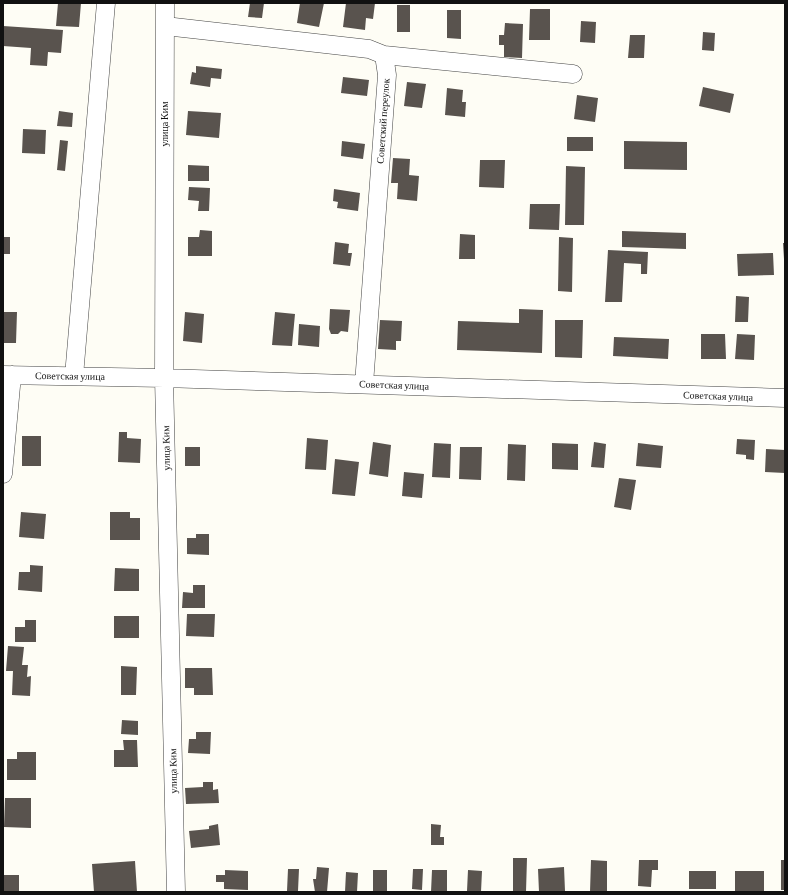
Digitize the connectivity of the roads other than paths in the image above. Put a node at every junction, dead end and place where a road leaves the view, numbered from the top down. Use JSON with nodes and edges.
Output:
{"nodes":[{"id":1,"x":106,"y":3,"type":"edge"},
{"id":2,"x":164,"y":3,"type":"edge"},
{"id":3,"x":164,"y":26,"type":"junction"},
{"id":4,"x":384,"y":55,"type":"junction"},
{"id":5,"x":573,"y":74,"type":"dead end"},
{"id":6,"x":8,"y":375,"type":"edge"},
{"id":7,"x":74,"y":376,"type":"junction"},
{"id":8,"x":164,"y":378,"type":"junction"},
{"id":9,"x":364,"y":384,"type":"junction"},
{"id":10,"x":785,"y":398,"type":"edge"},
{"id":11,"x":3,"y":474,"type":"edge"},
{"id":12,"x":176,"y":892,"type":"edge"}],
"edges":[{"from":1,"to":7,"type":"street"},
{"from":2,"to":3,"type":"street","name":"улица Ким"},
{"from":3,"to":4,"type":"street"},
{"from":3,"to":8,"type":"street","name":"улица Ким"},
{"from":4,"to":5,"type":"street"},
{"from":4,"to":9,"type":"street","name":"Советский переулок"},
{"from":6,"to":7,"type":"street","name":"Советская улица"},
{"from":6,"to":11,"type":"street"},
{"from":7,"to":8,"type":"street","name":"Советская улица"},
{"from":8,"to":9,"type":"street","name":"Советская улица"},
{"from":8,"to":12,"type":"street","name":"улица Ким"},
{"from":9,"to":10,"type":"street","name":"Советская улица"}]}
